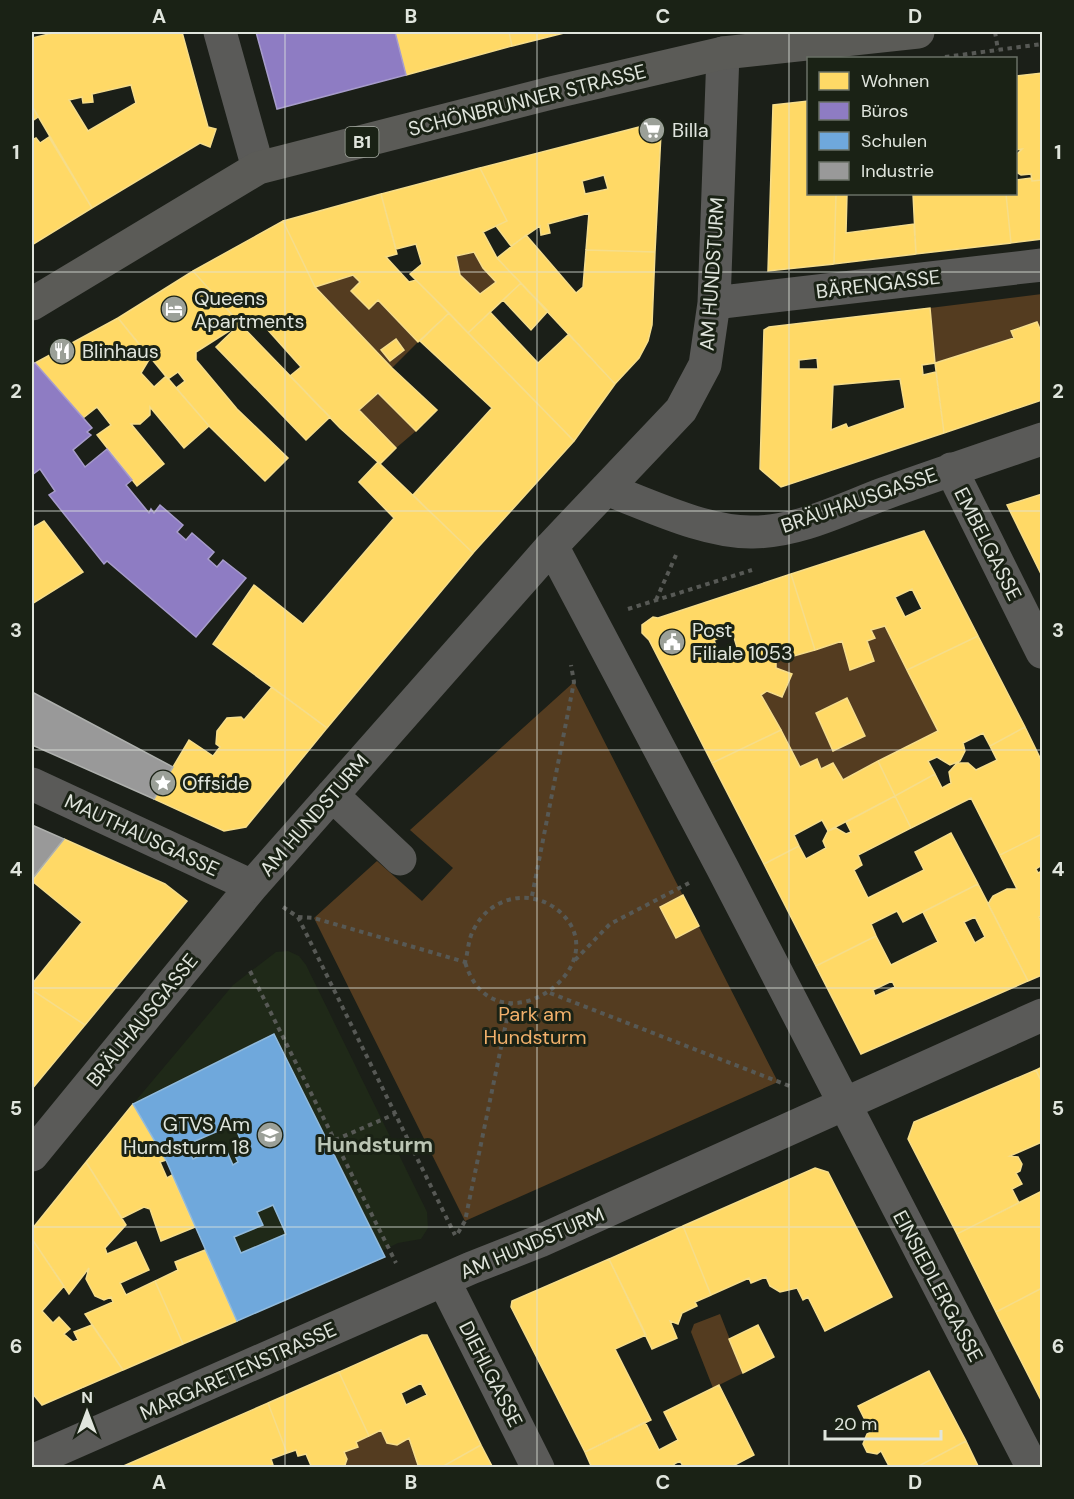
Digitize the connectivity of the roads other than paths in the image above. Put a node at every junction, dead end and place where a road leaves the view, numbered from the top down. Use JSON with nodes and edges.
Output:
{"nodes":[{"id":1,"x":220,"y":32,"type":"edge"},
{"id":2,"x":918,"y":32,"type":"edge"},
{"id":3,"x":723,"y":53,"type":"junction"},
{"id":4,"x":258,"y":168,"type":"junction"},
{"id":5,"x":1042,"y":265,"type":"edge"},
{"id":6,"x":714,"y":303,"type":"junction"},
{"id":7,"x":32,"y":304,"type":"edge"},
{"id":8,"x":1042,"y":440,"type":"edge"},
{"id":9,"x":951,"y":470,"type":"junction"},
{"id":10,"x":606,"y":489,"type":"junction"},
{"id":11,"x":552,"y":546,"type":"junction"},
{"id":12,"x":1042,"y":652,"type":"edge"},
{"id":13,"x":32,"y":784,"type":"edge"},
{"id":14,"x":332,"y":795,"type":"junction"},
{"id":15,"x":400,"y":859,"type":"dead end"},
{"id":16,"x":252,"y":886,"type":"junction"},
{"id":17,"x":1042,"y":1015,"type":"edge"},
{"id":18,"x":843,"y":1105,"type":"junction"},
{"id":19,"x":32,"y":1155,"type":"edge"},
{"id":20,"x":444,"y":1281,"type":"junction"},
{"id":21,"x":43,"y":1461,"type":"edge"},
{"id":22,"x":538,"y":1467,"type":"edge"},
{"id":23,"x":1033,"y":1467,"type":"edge"}],
"edges":[{"from":1,"to":4,"type":"street"},
{"from":2,"to":3,"type":"main road","name":"SCHÖNBRUNNER STRASSE","number":"B1"},
{"from":3,"to":4,"type":"main road","name":"SCHÖNBRUNNER STRASSE","number":"B1"},
{"from":3,"to":6,"type":"street","name":"AM HUNDSTURM"},
{"from":4,"to":7,"type":"main road","name":"SCHÖNBRUNNER STRASSE","number":"B1"},
{"from":5,"to":6,"type":"street","name":"BÄRENGASSE"},
{"from":6,"to":10,"type":"street","name":"AM HUNDSTURM"},
{"from":8,"to":9,"type":"street","name":"BRÄUHAUSGASSE"},
{"from":9,"to":10,"type":"street","name":"BRÄUHAUSGASSE"},
{"from":9,"to":12,"type":"street","name":"EMBELGASSE"},
{"from":10,"to":11,"type":"street","name":"AM HUNDSTURM"},
{"from":11,"to":14,"type":"street","name":"AM HUNDSTURM"},
{"from":11,"to":18,"type":"street"},
{"from":13,"to":16,"type":"street","name":"MAUTHAUSGASSE"},
{"from":14,"to":15,"type":"street"},
{"from":14,"to":16,"type":"street","name":"AM HUNDSTURM"},
{"from":16,"to":19,"type":"street","name":"BRÄUHAUSGASSE"},
{"from":17,"to":18,"type":"street"},
{"from":18,"to":20,"type":"street","name":"AM HUNDSTURM"},
{"from":18,"to":23,"type":"street","name":"EINSIEDLERGASSE"},
{"from":20,"to":21,"type":"street","name":"MARGARETENSTRASSE"},
{"from":20,"to":22,"type":"street","name":"DIEHLGASSE"}]}
